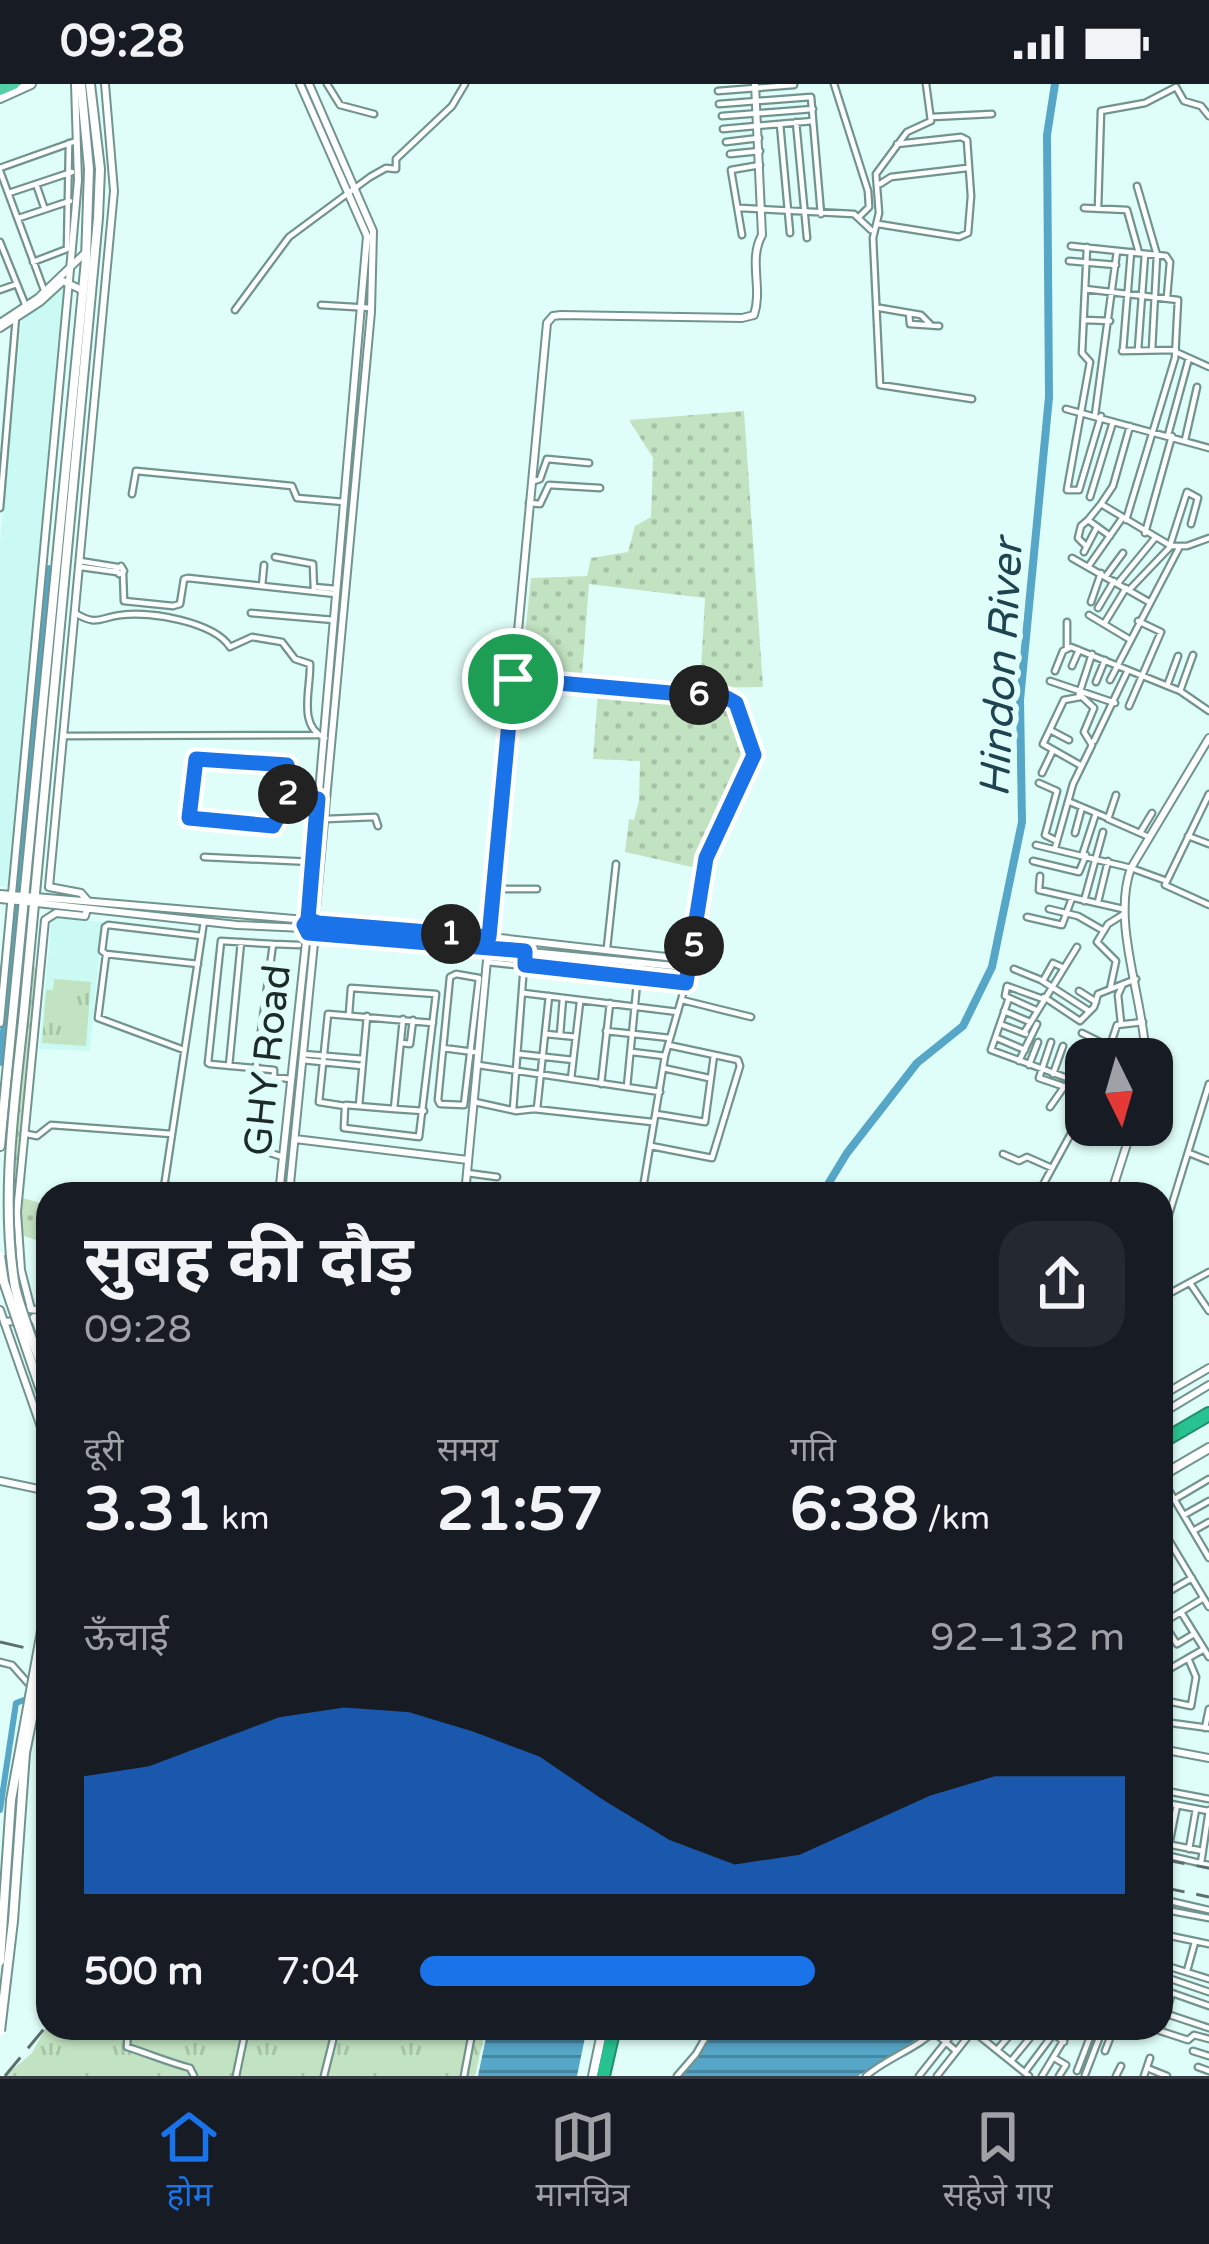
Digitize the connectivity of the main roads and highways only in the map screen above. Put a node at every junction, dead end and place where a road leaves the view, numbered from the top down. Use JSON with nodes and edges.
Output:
{"nodes":[{"id":1,"x":14,"y":84,"type":"edge"},
{"id":2,"x":31,"y":84,"type":"edge"},
{"id":3,"x":82,"y":84,"type":"edge"},
{"id":4,"x":0,"y":94,"type":"edge"},
{"id":5,"x":95,"y":173,"type":"junction"},
{"id":6,"x":79,"y":378,"type":"junction"},
{"id":7,"x":68,"y":544,"type":"junction"},
{"id":8,"x":81,"y":546,"type":"road end"},
{"id":9,"x":21,"y":898,"type":"junction"},
{"id":10,"x":19,"y":1010,"type":"junction"},
{"id":11,"x":0,"y":1146,"type":"edge"},
{"id":12,"x":0,"y":1256,"type":"edge"},
{"id":13,"x":36,"y":1348,"type":"edge"},
{"id":14,"x":36,"y":1377,"type":"edge"},
{"id":15,"x":1209,"y":1418,"type":"edge"},
{"id":16,"x":1173,"y":1439,"type":"edge"},
{"id":17,"x":1209,"y":1448,"type":"edge"},
{"id":18,"x":1173,"y":1469,"type":"edge"},
{"id":19,"x":36,"y":1663,"type":"edge"},
{"id":20,"x":36,"y":1706,"type":"edge"},
{"id":21,"x":0,"y":1961,"type":"edge"},
{"id":22,"x":0,"y":2031,"type":"edge"},
{"id":23,"x":607,"y":2040,"type":"edge"},
{"id":24,"x":599,"y":2076,"type":"edge"}],
"edges":[{"from":1,"to":4,"type":"highway"},
{"from":2,"to":4,"type":"main road"},
{"from":3,"to":5,"type":"main road"},
{"from":5,"to":6,"type":"main road"},
{"from":5,"to":6,"type":"main road"},
{"from":6,"to":7,"type":"main road"},
{"from":6,"to":9,"type":"main road"},
{"from":7,"to":8,"type":"main road"},
{"from":7,"to":9,"type":"main road"},
{"from":9,"to":10,"type":"main road"},
{"from":10,"to":11,"type":"main road"},
{"from":10,"to":13,"type":"main road","bridge":true},
{"from":12,"to":14,"type":"main road","bridge":true},
{"from":15,"to":16,"type":"highway"},
{"from":17,"to":18,"type":"main road"},
{"from":19,"to":21,"type":"main road","bridge":true},
{"from":20,"to":22,"type":"main road","bridge":true},
{"from":23,"to":24,"type":"highway"}]}
